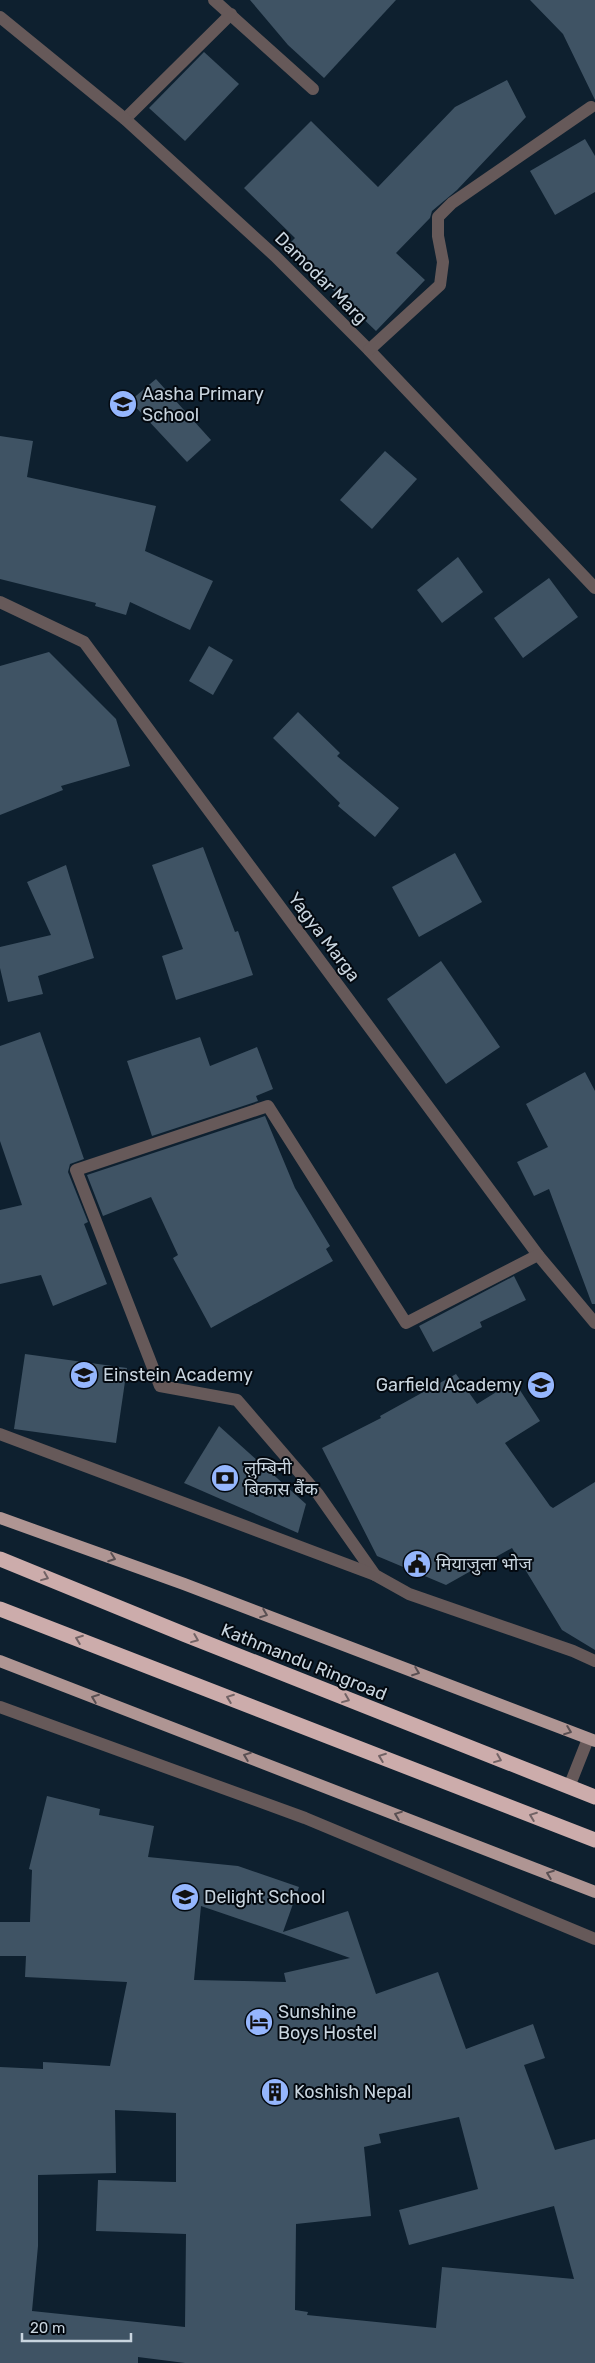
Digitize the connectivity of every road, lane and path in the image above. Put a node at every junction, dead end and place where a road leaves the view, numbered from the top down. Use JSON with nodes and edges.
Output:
{"nodes":[{"id":1,"x":214,"y":0,"type":"edge"},
{"id":2,"x":231,"y":14,"type":"junction"},
{"id":3,"x":0,"y":17,"type":"edge"},
{"id":4,"x":313,"y":89,"type":"dead end"},
{"id":5,"x":591,"y":107,"type":"dead end"},
{"id":6,"x":125,"y":120,"type":"junction"},
{"id":7,"x":369,"y":350,"type":"junction"},
{"id":8,"x":595,"y":588,"type":"edge"},
{"id":9,"x":0,"y":602,"type":"edge"},
{"id":10,"x":538,"y":1255,"type":"junction"},
{"id":11,"x":595,"y":1323,"type":"edge"},
{"id":12,"x":0,"y":1434,"type":"edge"},
{"id":13,"x":0,"y":1518,"type":"edge"},
{"id":14,"x":0,"y":1559,"type":"edge"},
{"id":15,"x":375,"y":1575,"type":"junction"},
{"id":16,"x":0,"y":1609,"type":"edge"},
{"id":17,"x":0,"y":1661,"type":"edge"},
{"id":18,"x":595,"y":1661,"type":"edge"},
{"id":19,"x":0,"y":1707,"type":"edge"},
{"id":20,"x":592,"y":1740,"type":"edge"},
{"id":21,"x":568,"y":1787,"type":"junction"},
{"id":22,"x":595,"y":1797,"type":"edge"},
{"id":23,"x":595,"y":1840,"type":"edge"},
{"id":24,"x":595,"y":1892,"type":"edge"},
{"id":25,"x":595,"y":1939,"type":"edge"}],
"edges":[{"from":1,"to":2,"type":"street"},
{"from":2,"to":4,"type":"street"},
{"from":2,"to":6,"type":"street"},
{"from":3,"to":6,"type":"street","name":"Damodar Marg"},
{"from":5,"to":7,"type":"street"},
{"from":6,"to":7,"type":"street","name":"Damodar Marg"},
{"from":7,"to":8,"type":"street","name":"Damodar Marg"},
{"from":9,"to":10,"type":"street","name":"Yagya Marga"},
{"from":10,"to":11,"type":"street","name":"Yagya Marga"},
{"from":10,"to":15,"type":"street"},
{"from":12,"to":15,"type":"street"},
{"from":13,"to":20,"type":"main road","one_way":true},
{"from":14,"to":21,"type":"highway","name":"Kathmandu Ringroad","one_way":true},
{"from":15,"to":18,"type":"street"},
{"from":23,"to":16,"type":"highway","one_way":true},
{"from":24,"to":17,"type":"main road","one_way":true},
{"from":19,"to":25,"type":"street"},
{"from":20,"to":21,"type":"street"},
{"from":21,"to":22,"type":"highway","name":"Kathmandu Ringroad"}]}
